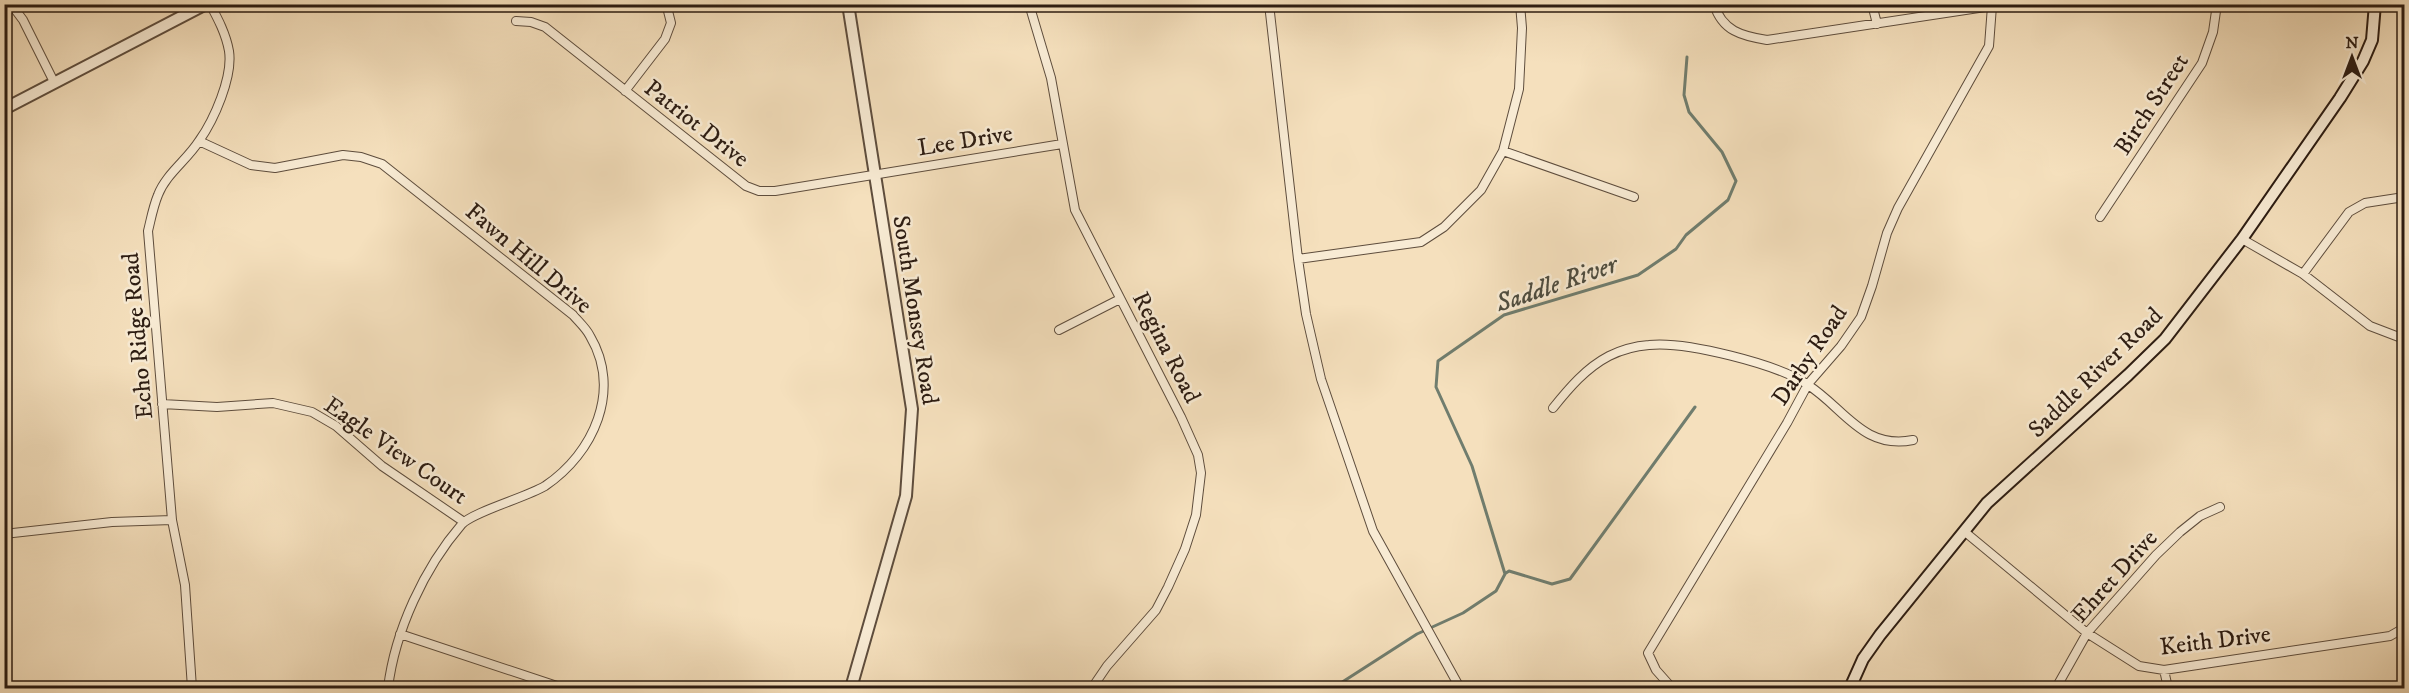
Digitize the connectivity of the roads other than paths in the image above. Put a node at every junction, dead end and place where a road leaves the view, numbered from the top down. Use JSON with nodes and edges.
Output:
{"nodes":[{"id":1,"x":11,"y":4,"type":"edge"},
{"id":2,"x":208,"y":4,"type":"edge"},
{"id":3,"x":848,"y":4,"type":"edge"},
{"id":4,"x":1029,"y":4,"type":"edge"},
{"id":5,"x":1269,"y":4,"type":"edge"},
{"id":6,"x":1520,"y":4,"type":"edge"},
{"id":7,"x":1714,"y":4,"type":"edge"},
{"id":8,"x":1872,"y":4,"type":"edge"},
{"id":9,"x":2005,"y":4,"type":"edge"},
{"id":10,"x":2217,"y":4,"type":"edge"},
{"id":11,"x":2375,"y":4,"type":"edge"},
{"id":12,"x":1992,"y":6,"type":"junction"},
{"id":13,"x":667,"y":7,"type":"dead end"},
{"id":14,"x":516,"y":21,"type":"dead end"},
{"id":15,"x":1877,"y":24,"type":"junction"},
{"id":16,"x":54,"y":82,"type":"junction"},
{"id":17,"x":625,"y":90,"type":"junction"},
{"id":18,"x":4,"y":109,"type":"edge"},
{"id":19,"x":199,"y":141,"type":"junction"},
{"id":20,"x":1062,"y":144,"type":"junction"},
{"id":21,"x":1503,"y":151,"type":"junction"},
{"id":22,"x":874,"y":175,"type":"junction"},
{"id":23,"x":2404,"y":197,"type":"edge"},
{"id":24,"x":1634,"y":198,"type":"dead end"},
{"id":25,"x":2100,"y":217,"type":"dead end"},
{"id":26,"x":2242,"y":239,"type":"junction"},
{"id":27,"x":1298,"y":259,"type":"junction"},
{"id":28,"x":2302,"y":274,"type":"junction"},
{"id":29,"x":1120,"y":299,"type":"junction"},
{"id":30,"x":1059,"y":330,"type":"dead end"},
{"id":31,"x":2404,"y":339,"type":"edge"},
{"id":32,"x":1808,"y":384,"type":"junction"},
{"id":33,"x":162,"y":404,"type":"junction"},
{"id":34,"x":1553,"y":408,"type":"dead end"},
{"id":35,"x":1913,"y":440,"type":"dead end"},
{"id":36,"x":2220,"y":507,"type":"dead end"},
{"id":37,"x":172,"y":520,"type":"junction"},
{"id":38,"x":464,"y":522,"type":"junction"},
{"id":39,"x":1965,"y":532,"type":"junction"},
{"id":40,"x":4,"y":534,"type":"edge"},
{"id":41,"x":2404,"y":628,"type":"edge"},
{"id":42,"x":2087,"y":633,"type":"junction"},
{"id":43,"x":400,"y":634,"type":"junction"},
{"id":44,"x":2164,"y":670,"type":"junction"},
{"id":45,"x":192,"y":688,"type":"edge"},
{"id":46,"x":388,"y":688,"type":"edge"},
{"id":47,"x":563,"y":688,"type":"edge"},
{"id":48,"x":850,"y":688,"type":"edge"},
{"id":49,"x":1092,"y":688,"type":"edge"},
{"id":50,"x":1460,"y":688,"type":"edge"},
{"id":51,"x":1672,"y":688,"type":"edge"},
{"id":52,"x":1850,"y":688,"type":"edge"},
{"id":53,"x":2056,"y":688,"type":"edge"},
{"id":54,"x":2168,"y":688,"type":"edge"}],
"edges":[{"from":1,"to":16,"type":"street"},
{"from":2,"to":16,"type":"street"},
{"from":2,"to":19,"type":"street","name":"Echo Ridge Road"},
{"from":3,"to":22,"type":"street","name":"South Monsey Road"},
{"from":4,"to":20,"type":"street","name":"Regina Road"},
{"from":5,"to":27,"type":"street"},
{"from":6,"to":21,"type":"street"},
{"from":7,"to":15,"type":"street"},
{"from":8,"to":15,"type":"street"},
{"from":9,"to":12,"type":"street"},
{"from":10,"to":25,"type":"street","name":"Birch Street"},
{"from":11,"to":26,"type":"street","name":"Saddle River Road"},
{"from":12,"to":15,"type":"street"},
{"from":12,"to":32,"type":"street","name":"Darby Road"},
{"from":13,"to":17,"type":"street"},
{"from":14,"to":17,"type":"street","name":"Patriot Drive"},
{"from":16,"to":18,"type":"street"},
{"from":17,"to":22,"type":"street","name":"Patriot Drive"},
{"from":19,"to":33,"type":"street","name":"Echo Ridge Road"},
{"from":19,"to":38,"type":"street","name":"Fawn Hill Drive"},
{"from":20,"to":22,"type":"street","name":"Lee Drive"},
{"from":20,"to":29,"type":"street","name":"Regina Road"},
{"from":21,"to":24,"type":"street"},
{"from":21,"to":27,"type":"street"},
{"from":22,"to":48,"type":"street","name":"South Monsey Road"},
{"from":23,"to":28,"type":"street"},
{"from":26,"to":28,"type":"street"},
{"from":26,"to":39,"type":"street","name":"Saddle River Road"},
{"from":27,"to":50,"type":"street"},
{"from":28,"to":31,"type":"street"},
{"from":29,"to":30,"type":"street"},
{"from":29,"to":49,"type":"street","name":"Regina Road"},
{"from":32,"to":34,"type":"street"},
{"from":32,"to":35,"type":"street"},
{"from":32,"to":51,"type":"street","name":"Darby Road"},
{"from":33,"to":37,"type":"street","name":"Echo Ridge Road"},
{"from":33,"to":38,"type":"street","name":"Eagle View Court"},
{"from":36,"to":42,"type":"street","name":"Ehret Drive"},
{"from":37,"to":40,"type":"street"},
{"from":37,"to":45,"type":"street","name":"Echo Ridge Road"},
{"from":38,"to":43,"type":"street","name":"Fawn Hill Drive"},
{"from":39,"to":42,"type":"street","name":"Keith Drive"},
{"from":39,"to":52,"type":"street","name":"Saddle River Road"},
{"from":41,"to":44,"type":"street","name":"Keith Drive"},
{"from":42,"to":44,"type":"street","name":"Keith Drive"},
{"from":42,"to":53,"type":"street","name":"Ehret Drive"},
{"from":43,"to":46,"type":"street","name":"Fawn Hill Drive"},
{"from":43,"to":47,"type":"street"},
{"from":44,"to":54,"type":"street"}]}
